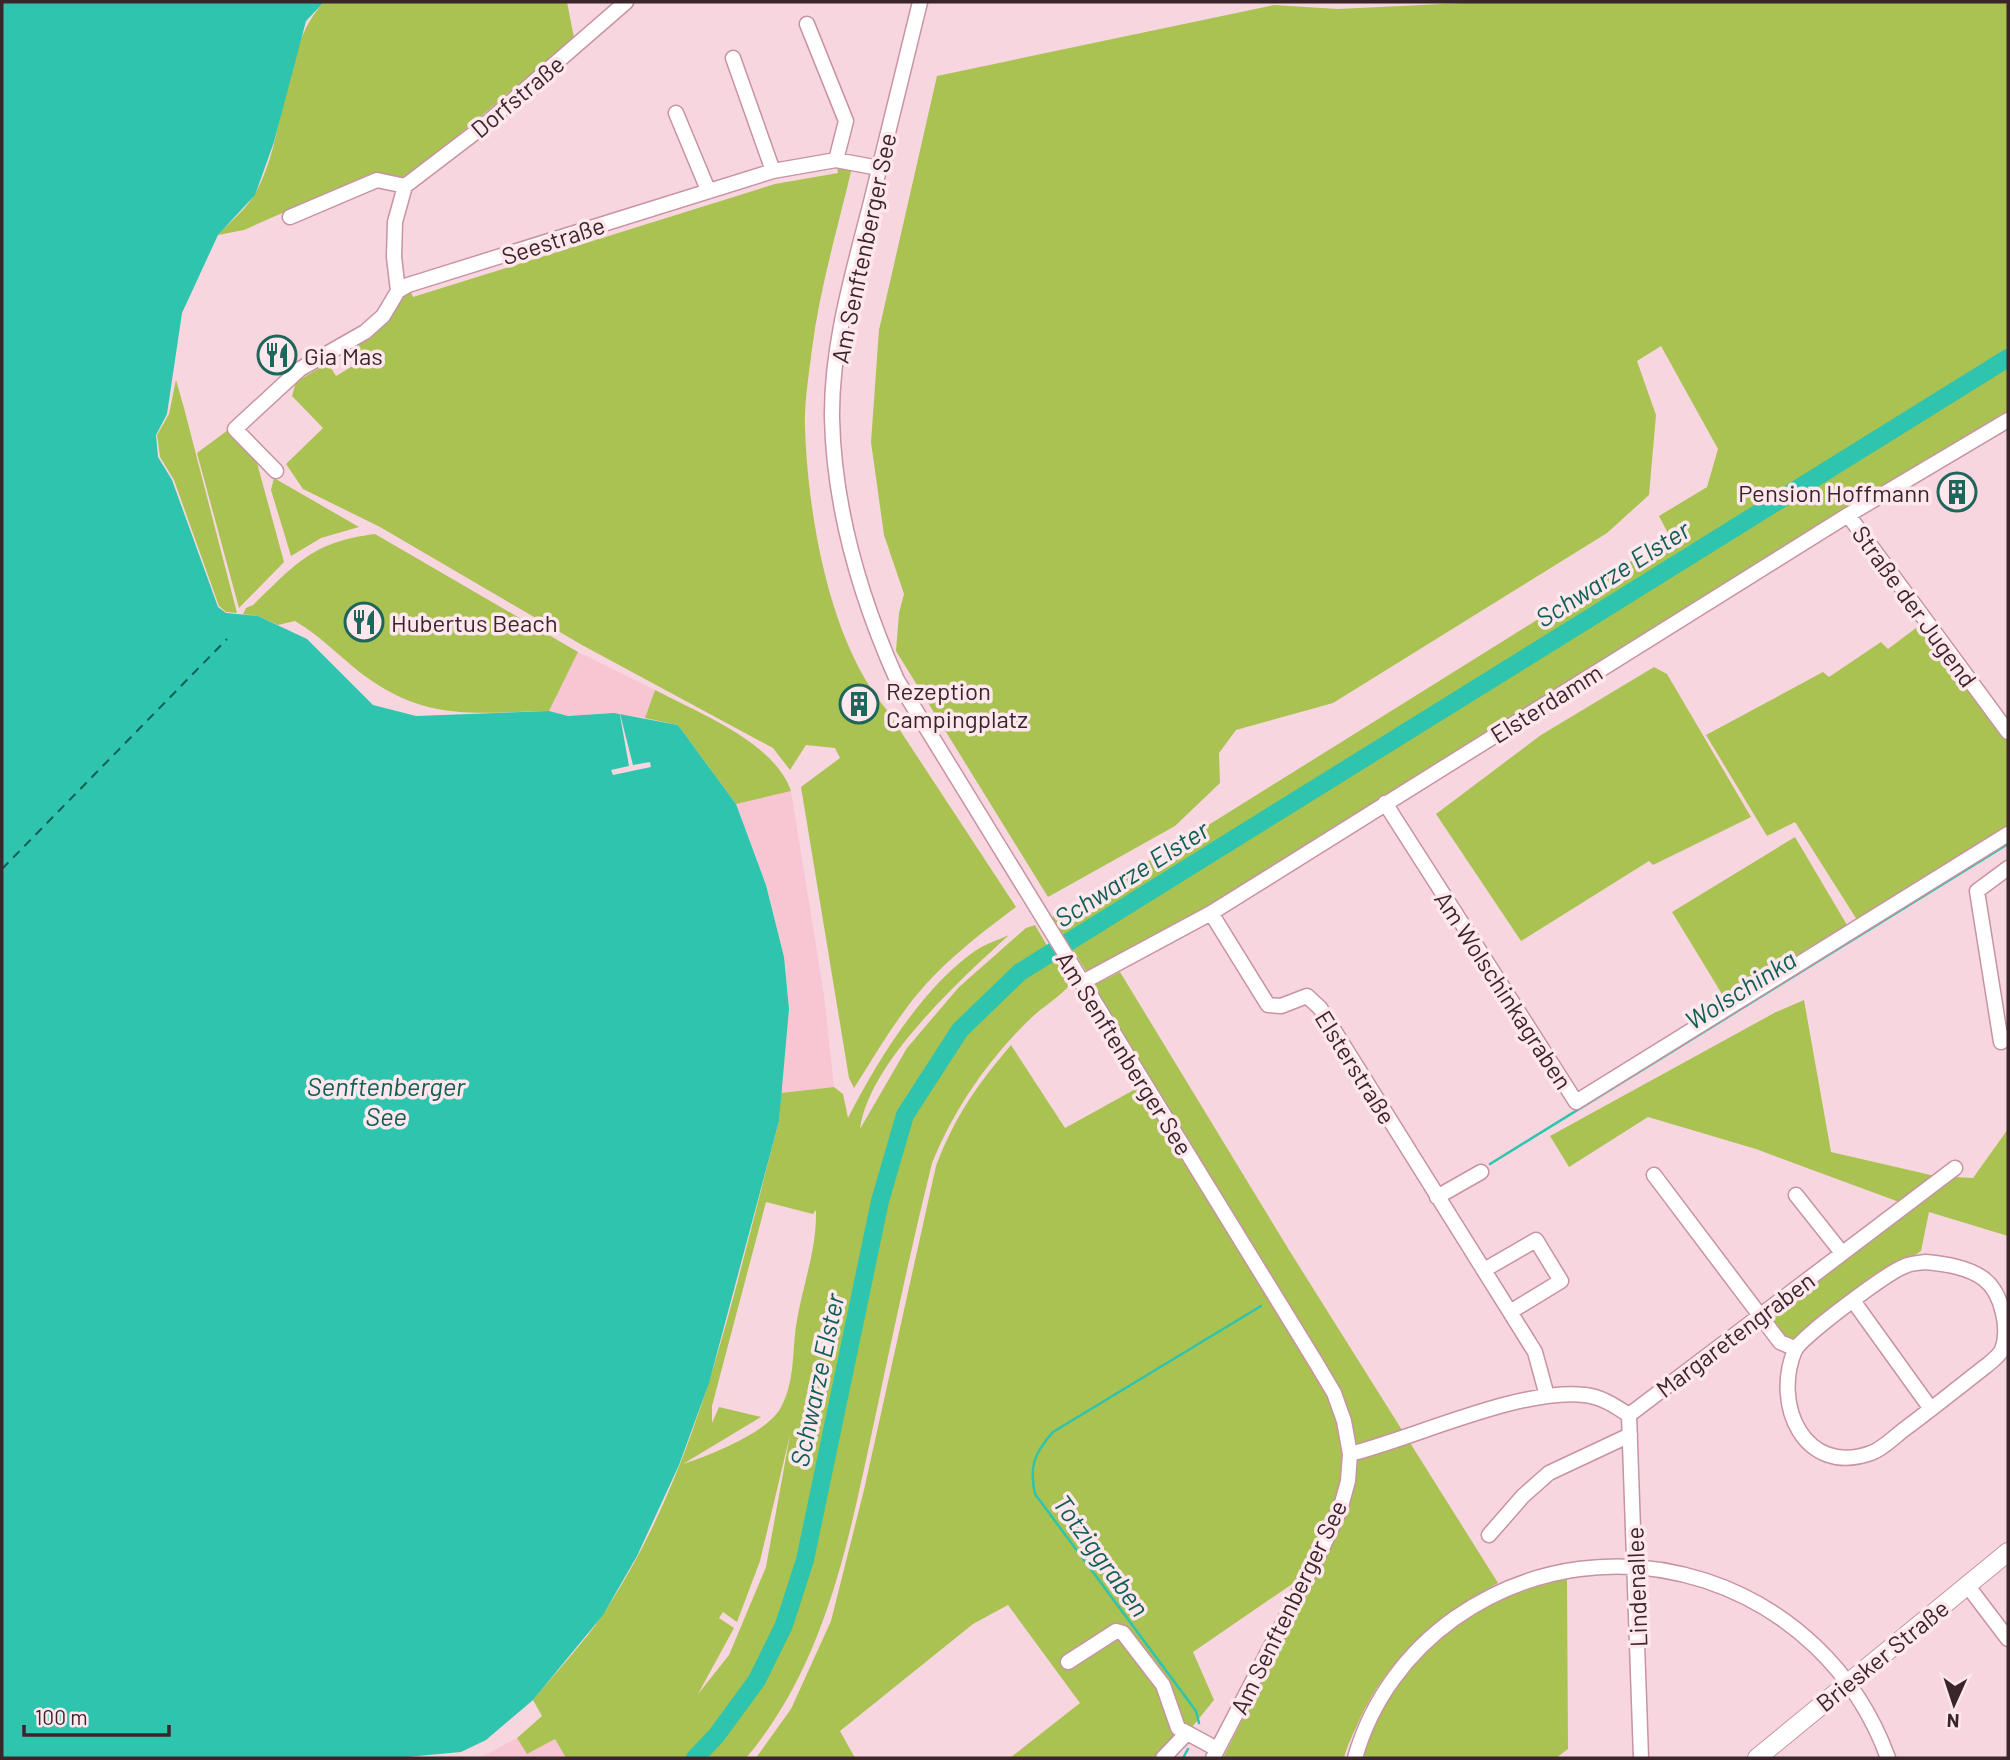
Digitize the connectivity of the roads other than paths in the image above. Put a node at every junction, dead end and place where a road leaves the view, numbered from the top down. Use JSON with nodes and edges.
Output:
{"nodes":[{"id":1,"x":626,"y":2,"type":"edge"},
{"id":2,"x":920,"y":2,"type":"edge"},
{"id":3,"x":807,"y":24,"type":"dead end"},
{"id":4,"x":733,"y":58,"type":"dead end"},
{"id":5,"x":676,"y":113,"type":"dead end"},
{"id":6,"x":836,"y":160,"type":"junction"},
{"id":7,"x":879,"y":168,"type":"junction"},
{"id":8,"x":773,"y":171,"type":"junction"},
{"id":9,"x":405,"y":186,"type":"junction"},
{"id":10,"x":708,"y":190,"type":"junction"},
{"id":11,"x":290,"y":217,"type":"dead end"},
{"id":12,"x":398,"y":291,"type":"junction"},
{"id":13,"x":2008,"y":420,"type":"edge"},
{"id":14,"x":276,"y":471,"type":"dead end"},
{"id":15,"x":1848,"y":515,"type":"junction"},
{"id":16,"x":2008,"y":732,"type":"edge"},
{"id":17,"x":1385,"y":803,"type":"junction"},
{"id":18,"x":2008,"y":834,"type":"edge"},
{"id":19,"x":2008,"y":868,"type":"edge"},
{"id":20,"x":1211,"y":913,"type":"junction"},
{"id":21,"x":1078,"y":977,"type":"junction"},
{"id":22,"x":2008,"y":1038,"type":"edge"},
{"id":23,"x":1955,"y":1168,"type":"dead end"},
{"id":24,"x":1481,"y":1172,"type":"dead end"},
{"id":25,"x":1654,"y":1175,"type":"dead end"},
{"id":26,"x":1796,"y":1195,"type":"dead end"},
{"id":27,"x":1437,"y":1197,"type":"junction"},
{"id":28,"x":1842,"y":1253,"type":"junction"},
{"id":29,"x":1484,"y":1270,"type":"junction"},
{"id":30,"x":1854,"y":1302,"type":"junction"},
{"id":31,"x":1510,"y":1312,"type":"junction"},
{"id":32,"x":1760,"y":1316,"type":"junction"},
{"id":33,"x":1796,"y":1349,"type":"junction"},
{"id":34,"x":1546,"y":1396,"type":"junction"},
{"id":35,"x":1931,"y":1409,"type":"junction"},
{"id":36,"x":1629,"y":1415,"type":"junction"},
{"id":37,"x":1630,"y":1434,"type":"junction"},
{"id":38,"x":1350,"y":1454,"type":"junction"},
{"id":39,"x":1489,"y":1535,"type":"dead end"},
{"id":40,"x":2008,"y":1552,"type":"edge"},
{"id":41,"x":1635,"y":1566,"type":"junction"},
{"id":42,"x":1967,"y":1586,"type":"junction"},
{"id":43,"x":2008,"y":1639,"type":"edge"},
{"id":44,"x":1068,"y":1662,"type":"dead end"},
{"id":45,"x":1846,"y":1684,"type":"junction"},
{"id":46,"x":1186,"y":1734,"type":"junction"},
{"id":47,"x":1215,"y":1754,"type":"edge"},
{"id":48,"x":1163,"y":1758,"type":"edge"},
{"id":49,"x":1355,"y":1758,"type":"edge"},
{"id":50,"x":1641,"y":1758,"type":"edge"},
{"id":51,"x":1757,"y":1758,"type":"edge"},
{"id":52,"x":1888,"y":1758,"type":"edge"}],
"edges":[{"from":1,"to":9,"type":"street","name":"Dorfstraße"},
{"from":2,"to":7,"type":"street","name":"Am Senftenberger See"},
{"from":3,"to":6,"type":"street"},
{"from":4,"to":8,"type":"street"},
{"from":5,"to":10,"type":"street"},
{"from":6,"to":7,"type":"street","name":"Seestraße"},
{"from":6,"to":8,"type":"street","name":"Seestraße"},
{"from":7,"to":21,"type":"street","name":"Am Senftenberger See"},
{"from":8,"to":10,"type":"street","name":"Seestraße"},
{"from":9,"to":11,"type":"street"},
{"from":9,"to":12,"type":"street"},
{"from":10,"to":12,"type":"street","name":"Seestraße"},
{"from":12,"to":14,"type":"street"},
{"from":13,"to":15,"type":"street","name":"Elsterdamm"},
{"from":15,"to":16,"type":"street","name":"Straße der Jugend"},
{"from":15,"to":17,"type":"street","name":"Elsterdamm"},
{"from":17,"to":18,"type":"street","name":"Am Wolschinkagraben"},
{"from":17,"to":20,"type":"street","name":"Elsterdamm"},
{"from":19,"to":22,"type":"street"},
{"from":20,"to":21,"type":"street","name":"Elsterdamm"},
{"from":20,"to":27,"type":"street","name":"Elsterstraße"},
{"from":21,"to":38,"type":"street","name":"Am Senftenberger See"},
{"from":23,"to":28,"type":"street","name":"Margaretengraben"},
{"from":24,"to":27,"type":"street"},
{"from":25,"to":32,"type":"street"},
{"from":26,"to":28,"type":"street"},
{"from":27,"to":29,"type":"street","name":"Elsterstraße"},
{"from":28,"to":32,"type":"street","name":"Margaretengraben"},
{"from":29,"to":31,"type":"street","name":"Elsterstraße"},
{"from":29,"to":31,"type":"street"},
{"from":30,"to":33,"type":"street"},
{"from":30,"to":35,"type":"street"},
{"from":30,"to":35,"type":"street"},
{"from":31,"to":34,"type":"street","name":"Elsterstraße"},
{"from":32,"to":33,"type":"street"},
{"from":32,"to":36,"type":"street","name":"Margaretengraben"},
{"from":33,"to":35,"type":"street"},
{"from":34,"to":36,"type":"street"},
{"from":34,"to":38,"type":"street"},
{"from":36,"to":37,"type":"street","name":"Lindenallee"},
{"from":37,"to":39,"type":"street"},
{"from":37,"to":41,"type":"street","name":"Lindenallee"},
{"from":38,"to":47,"type":"street","name":"Am Senftenberger See"},
{"from":40,"to":42,"type":"main road","name":"Briesker Straße"},
{"from":41,"to":45,"type":"street"},
{"from":41,"to":49,"type":"street"},
{"from":41,"to":50,"type":"street","name":"Lindenallee"},
{"from":42,"to":43,"type":"street"},
{"from":42,"to":45,"type":"main road","name":"Briesker Straße"},
{"from":44,"to":46,"type":"street"},
{"from":45,"to":51,"type":"main road","name":"Briesker Straße"},
{"from":45,"to":52,"type":"street"},
{"from":46,"to":47,"type":"street"},
{"from":46,"to":48,"type":"street"}]}
